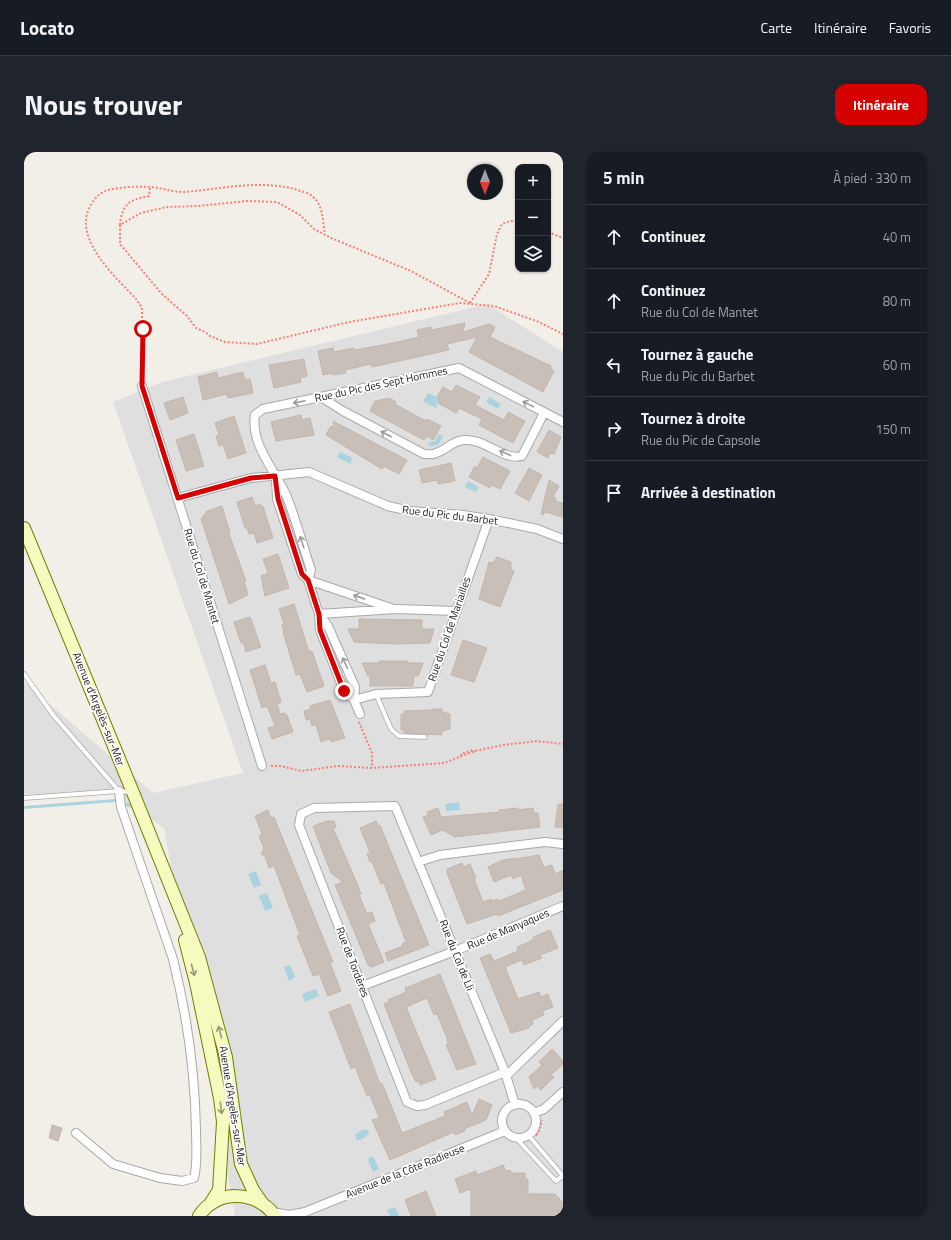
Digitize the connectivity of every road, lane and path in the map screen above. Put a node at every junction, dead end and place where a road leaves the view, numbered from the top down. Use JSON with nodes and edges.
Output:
{"nodes":[{"id":1,"x":150,"y":187,"type":"junction"},
{"id":2,"x":515,"y":221,"type":"edge"},
{"id":3,"x":120,"y":225,"type":"junction"},
{"id":4,"x":551,"y":233,"type":"edge"},
{"id":5,"x":325,"y":234,"type":"junction"},
{"id":6,"x":563,"y":238,"type":"edge"},
{"id":7,"x":470,"y":303,"type":"junction"},
{"id":8,"x":563,"y":334,"type":"edge"},
{"id":9,"x":142,"y":386,"type":"joint"},
{"id":10,"x":321,"y":397,"type":"junction"},
{"id":11,"x":544,"y":413,"type":"junction"},
{"id":12,"x":563,"y":422,"type":"edge"},
{"id":13,"x":275,"y":476,"type":"junction"},
{"id":14,"x":178,"y":498,"type":"junction"},
{"id":15,"x":489,"y":519,"type":"junction"},
{"id":16,"x":24,"y":528,"type":"edge"},
{"id":17,"x":563,"y":539,"type":"edge"},
{"id":18,"x":308,"y":580,"type":"junction"},
{"id":19,"x":396,"y":609,"type":"junction"},
{"id":20,"x":455,"y":611,"type":"junction"},
{"id":21,"x":319,"y":614,"type":"junction"},
{"id":22,"x":24,"y":674,"type":"edge"},
{"id":23,"x":376,"y":694,"type":"junction"},
{"id":24,"x":354,"y":700,"type":"junction"},
{"id":25,"x":360,"y":714,"type":"joint"},
{"id":26,"x":426,"y":737,"type":"dead end"},
{"id":27,"x":563,"y":744,"type":"edge"},
{"id":28,"x":262,"y":766,"type":"joint"},
{"id":29,"x":372,"y":768,"type":"junction"},
{"id":30,"x":119,"y":791,"type":"junction"},
{"id":31,"x":133,"y":792,"type":"junction"},
{"id":32,"x":24,"y":798,"type":"edge"},
{"id":33,"x":396,"y":806,"type":"joint"},
{"id":34,"x":563,"y":844,"type":"edge"},
{"id":35,"x":418,"y":862,"type":"junction"},
{"id":36,"x":172,"y":891,"type":"junction"},
{"id":37,"x":563,"y":906,"type":"edge"},
{"id":38,"x":455,"y":950,"type":"junction"},
{"id":39,"x":362,"y":986,"type":"junction"},
{"id":40,"x":563,"y":1021,"type":"edge"},
{"id":41,"x":505,"y":1074,"type":"junction"},
{"id":42,"x":563,"y":1092,"type":"edge"},
{"id":43,"x":516,"y":1105,"type":"junction"},
{"id":44,"x":534,"y":1113,"type":"junction"},
{"id":45,"x":505,"y":1131,"type":"junction"},
{"id":46,"x":76,"y":1133,"type":"dead end"},
{"id":47,"x":529,"y":1136,"type":"junction"},
{"id":48,"x":516,"y":1138,"type":"junction"},
{"id":49,"x":563,"y":1176,"type":"edge"},
{"id":50,"x":262,"y":1203,"type":"junction"},
{"id":51,"x":210,"y":1204,"type":"junction"},
{"id":52,"x":273,"y":1214,"type":"edge"},
{"id":53,"x":303,"y":1214,"type":"edge"},
{"id":54,"x":199,"y":1216,"type":"edge"}],
"edges":[{"from":1,"to":3,"type":"path"},
{"from":1,"to":5,"type":"path"},
{"from":1,"to":9,"type":"path"},
{"from":2,"to":7,"type":"path"},
{"from":3,"to":5,"type":"path"},
{"from":3,"to":7,"type":"path"},
{"from":4,"to":6,"type":"path"},
{"from":5,"to":7,"type":"path"},
{"from":7,"to":8,"type":"path"},
{"from":9,"to":14,"type":"street","name":"Rue du Col de Mantet"},
{"from":11,"to":10,"type":"street","name":"Rue du Pic des Sept Hommes","one_way":true},
{"from":11,"to":10,"type":"street","one_way":true},
{"from":10,"to":13,"type":"street","name":"Rue du Pic des Sept Hommes","one_way":true},
{"from":11,"to":12,"type":"street","name":"Rue du Pic des Sept Hommes"},
{"from":13,"to":14,"type":"street","name":"Rue du Pic du Barbet"},
{"from":13,"to":15,"type":"street","name":"Rue du Pic du Barbet"},
{"from":13,"to":18,"type":"street"},
{"from":14,"to":28,"type":"street","name":"Rue du Col de Mantet"},
{"from":15,"to":17,"type":"street","name":"Rue du Pic du Barbet"},
{"from":15,"to":20,"type":"street","name":"Rue du Col de Mariailles"},
{"from":16,"to":31,"type":"main road","name":"Avenue d'Argelès-sur-Mer"},
{"from":19,"to":18,"type":"street","one_way":true},
{"from":18,"to":21,"type":"street"},
{"from":19,"to":20,"type":"street"},
{"from":19,"to":21,"type":"street"},
{"from":20,"to":23,"type":"street","name":"Rue du Col de Mariailles"},
{"from":21,"to":24,"type":"street"},
{"from":22,"to":30,"type":"lane"},
{"from":23,"to":24,"type":"street","name":"Rue du Col de Mariailles"},
{"from":23,"to":26,"type":"lane"},
{"from":24,"to":25,"type":"street"},
{"from":25,"to":29,"type":"path"},
{"from":27,"to":29,"type":"path"},
{"from":28,"to":29,"type":"path"},
{"from":30,"to":31,"type":"lane"},
{"from":30,"to":32,"type":"lane"},
{"from":30,"to":46,"type":"street"},
{"from":31,"to":36,"type":"main road","name":"Avenue d'Argelès-sur-Mer"},
{"from":33,"to":35,"type":"street","name":"Rue du Col de Lli"},
{"from":33,"to":39,"type":"street","name":"Rue de Tordères"},
{"from":34,"to":35,"type":"street"},
{"from":35,"to":38,"type":"street","name":"Rue du Col de Lli"},
{"from":50,"to":36,"type":"main road","name":"Avenue d'Argelès-sur-Mer","one_way":true},
{"from":36,"to":51,"type":"main road","name":"Avenue d'Argelès-sur-Mer","one_way":true},
{"from":37,"to":38,"type":"street","name":"Rue de Manyaques"},
{"from":38,"to":39,"type":"street","name":"Rue de Manyaques"},
{"from":38,"to":41,"type":"street","name":"Rue du Col de Lli"},
{"from":39,"to":41,"type":"street","name":"Rue de Tordères"},
{"from":40,"to":41,"type":"street"},
{"from":41,"to":43,"type":"street","name":"Rue du Col de Lli"},
{"from":42,"to":44,"type":"street"},
{"from":43,"to":44,"type":"street"},
{"from":43,"to":45,"type":"street"},
{"from":44,"to":47,"type":"street"},
{"from":45,"to":48,"type":"street"},
{"from":45,"to":53,"type":"street","name":"Avenue de la Côte Radieuse"},
{"from":47,"to":48,"type":"street"},
{"from":47,"to":49,"type":"lane"},
{"from":48,"to":49,"type":"lane"},
{"from":50,"to":51,"type":"main road"},
{"from":50,"to":52,"type":"main road"},
{"from":51,"to":54,"type":"main road"},
{"from":52,"to":53,"type":"street","name":"Avenue de la Côte Radieuse"}]}
